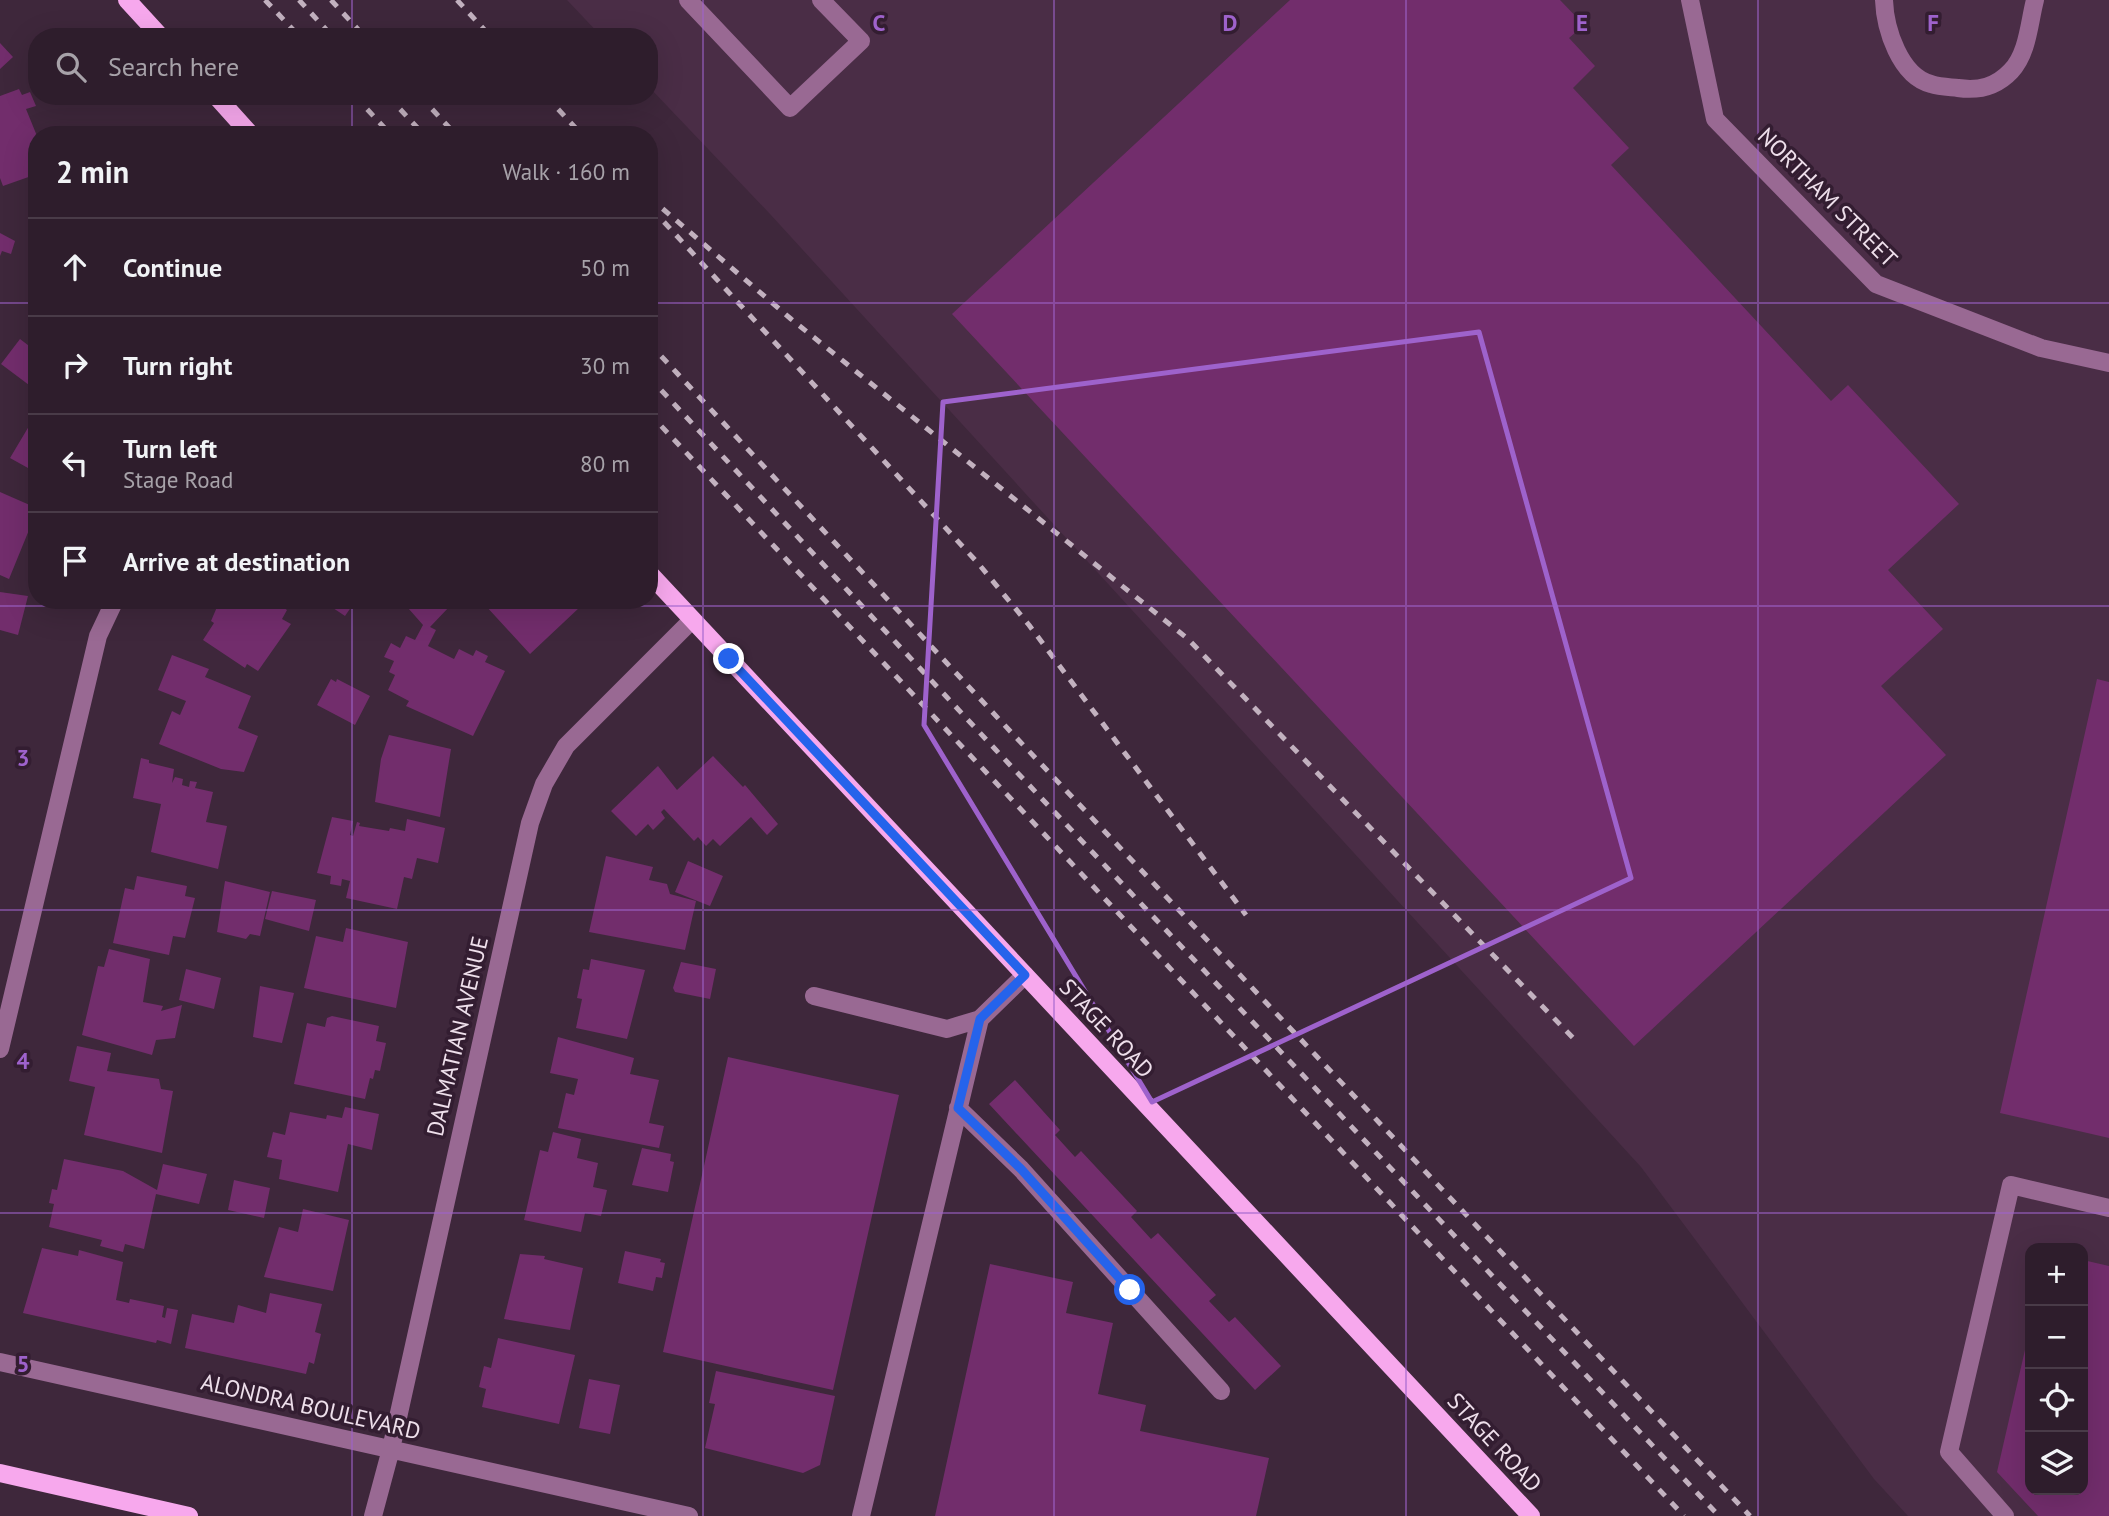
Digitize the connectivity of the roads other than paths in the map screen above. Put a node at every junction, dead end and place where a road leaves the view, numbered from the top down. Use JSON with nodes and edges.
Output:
{"nodes":[{"id":1,"x":127,"y":0,"type":"edge"},
{"id":2,"x":688,"y":0,"type":"edge"},
{"id":3,"x":821,"y":0,"type":"edge"},
{"id":4,"x":1690,"y":0,"type":"edge"},
{"id":5,"x":1884,"y":0,"type":"edge"},
{"id":6,"x":2035,"y":0,"type":"edge"},
{"id":7,"x":153,"y":28,"type":"edge"},
{"id":8,"x":224,"y":105,"type":"edge"},
{"id":9,"x":243,"y":126,"type":"edge"},
{"id":10,"x":2109,"y":363,"type":"edge"},
{"id":11,"x":658,"y":583,"type":"edge"},
{"id":12,"x":111,"y":609,"type":"edge"},
{"id":13,"x":692,"y":620,"type":"junction"},
{"id":14,"x":1025,"y":975,"type":"junction"},
{"id":15,"x":814,"y":996,"type":"dead end"},
{"id":16,"x":980,"y":1019,"type":"junction"},
{"id":17,"x":0,"y":1049,"type":"edge"},
{"id":18,"x":958,"y":1108,"type":"junction"},
{"id":19,"x":2109,"y":1208,"type":"edge"},
{"id":20,"x":0,"y":1362,"type":"edge"},
{"id":21,"x":1221,"y":1391,"type":"dead end"},
{"id":22,"x":391,"y":1449,"type":"junction"},
{"id":23,"x":0,"y":1473,"type":"edge"},
{"id":24,"x":623,"y":1506,"type":"edge"},
{"id":25,"x":189,"y":1516,"type":"edge"},
{"id":26,"x":373,"y":1516,"type":"edge"},
{"id":27,"x":689,"y":1516,"type":"edge"},
{"id":28,"x":860,"y":1516,"type":"edge"},
{"id":29,"x":1531,"y":1516,"type":"edge"},
{"id":30,"x":2005,"y":1516,"type":"edge"}],
"edges":[{"from":1,"to":7,"type":"main road"},
{"from":2,"to":3,"type":"street"},
{"from":4,"to":10,"type":"street","name":"NORTHAM STREET"},
{"from":5,"to":6,"type":"street"},
{"from":8,"to":9,"type":"main road"},
{"from":11,"to":13,"type":"main road","name":"STAGE ROAD"},
{"from":12,"to":17,"type":"street"},
{"from":13,"to":14,"type":"main road","name":"STAGE ROAD"},
{"from":13,"to":22,"type":"street","name":"DALMATIAN AVENUE"},
{"from":14,"to":16,"type":"street"},
{"from":14,"to":29,"type":"main road","name":"STAGE ROAD"},
{"from":15,"to":16,"type":"street"},
{"from":16,"to":18,"type":"street"},
{"from":18,"to":21,"type":"street"},
{"from":18,"to":28,"type":"street"},
{"from":19,"to":30,"type":"street"},
{"from":20,"to":22,"type":"street","name":"ALONDRA BOULEVARD"},
{"from":22,"to":24,"type":"street","name":"ALONDRA BOULEVARD"},
{"from":22,"to":26,"type":"street","name":"DALMATIAN AVENUE"},
{"from":23,"to":25,"type":"main road"},
{"from":24,"to":27,"type":"street","name":"ALONDRA BOULEVARD"}]}
